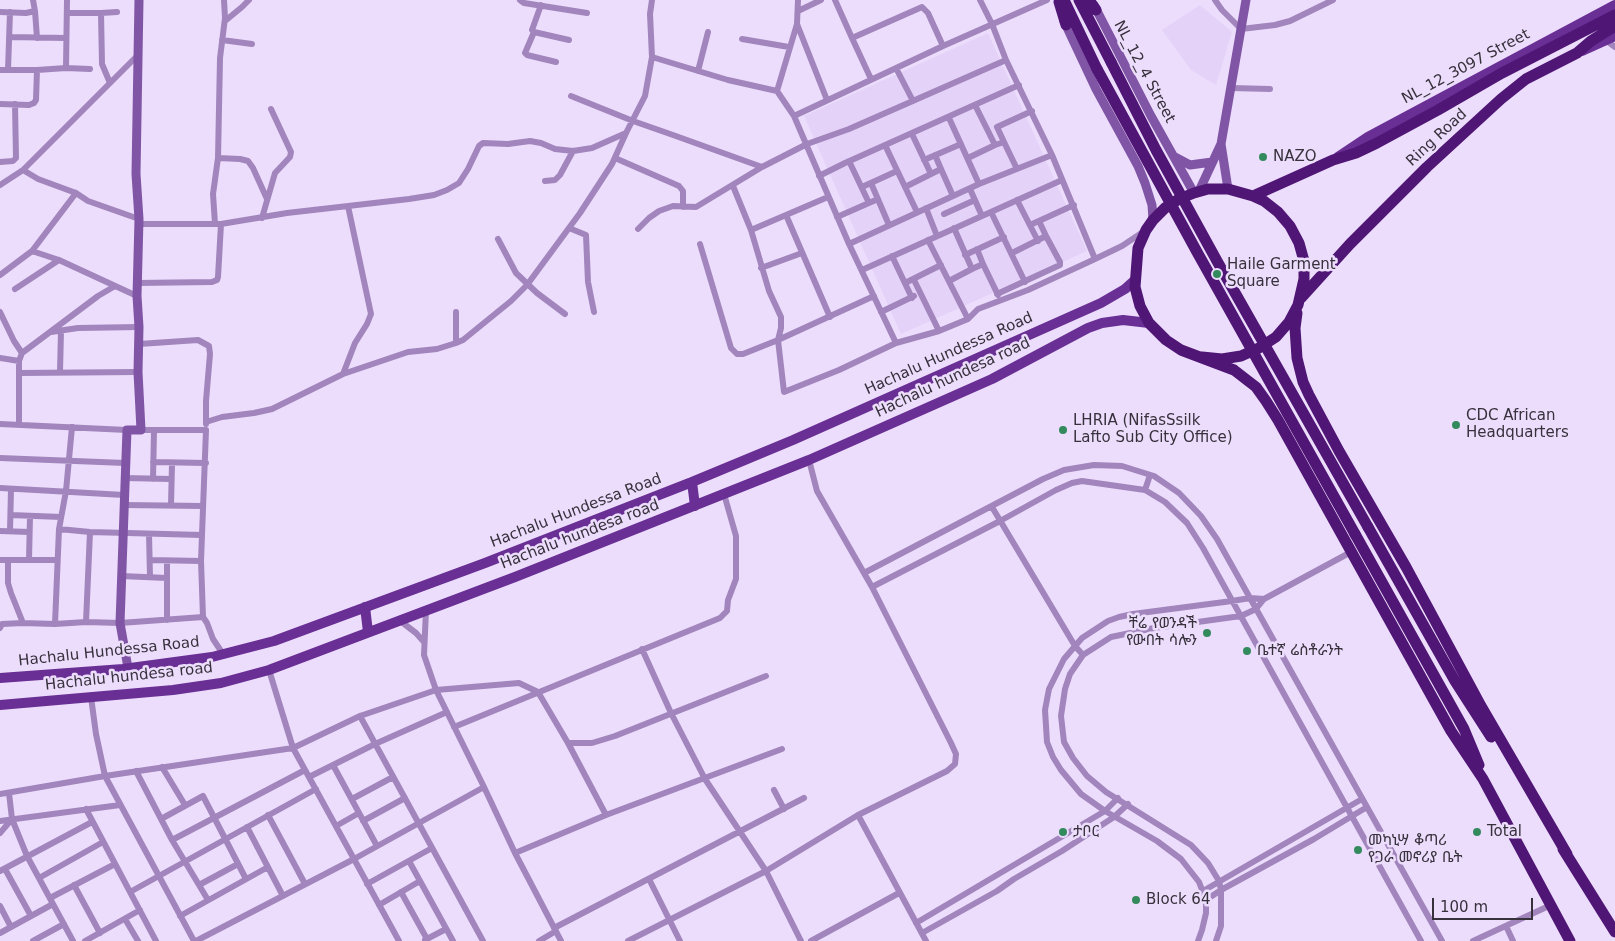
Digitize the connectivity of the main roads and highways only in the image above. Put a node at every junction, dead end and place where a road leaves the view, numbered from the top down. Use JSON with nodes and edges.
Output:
{"nodes":[{"id":1,"x":1056,"y":0,"type":"edge"},
{"id":2,"x":1064,"y":0,"type":"edge"},
{"id":3,"x":1079,"y":0,"type":"edge"},
{"id":4,"x":1615,"y":5,"type":"edge"},
{"id":5,"x":1615,"y":15,"type":"edge"},
{"id":6,"x":1066,"y":25,"type":"road end"},
{"id":7,"x":1615,"y":26,"type":"edge"},
{"id":8,"x":1612,"y":41,"type":"edge"},
{"id":9,"x":1577,"y":54,"type":"junction"},
{"id":10,"x":1333,"y":160,"type":"junction"},
{"id":11,"x":1254,"y":196,"type":"junction"},
{"id":12,"x":1135,"y":280,"type":"junction"},
{"id":13,"x":1300,"y":301,"type":"junction"},
{"id":14,"x":1149,"y":323,"type":"junction"},
{"id":15,"x":1202,"y":357,"type":"junction"},
{"id":16,"x":692,"y":482,"type":"junction"},
{"id":17,"x":695,"y":506,"type":"junction"},
{"id":18,"x":365,"y":607,"type":"junction"},
{"id":19,"x":368,"y":632,"type":"junction"},
{"id":20,"x":0,"y":678,"type":"edge"},
{"id":21,"x":0,"y":705,"type":"edge"},
{"id":22,"x":1483,"y":779,"type":"junction"},
{"id":23,"x":1567,"y":854,"type":"junction"},
{"id":24,"x":1615,"y":932,"type":"edge"},
{"id":25,"x":1570,"y":941,"type":"edge"}],
"edges":[{"from":1,"to":6,"type":"highway"},
{"from":2,"to":22,"type":"highway","bridge":true},
{"from":3,"to":23,"type":"highway","bridge":true},
{"from":4,"to":10,"type":"main road","name":"NL_12_3097 Street"},
{"from":5,"to":10,"type":"highway","name":"Ring Road"},
{"from":7,"to":9,"type":"highway","name":"Ring Road"},
{"from":8,"to":9,"type":"main road"},
{"from":9,"to":13,"type":"highway","name":"Ring Road"},
{"from":10,"to":11,"type":"highway","name":"Ring Road"},
{"from":11,"to":12,"type":"highway"},
{"from":11,"to":13,"type":"highway"},
{"from":12,"to":14,"type":"highway"},
{"from":12,"to":16,"type":"main road","name":"Hachalu Hundessa Road"},
{"from":13,"to":15,"type":"highway"},
{"from":13,"to":23,"type":"highway"},
{"from":14,"to":15,"type":"highway"},
{"from":14,"to":17,"type":"main road","name":"Hachalu hundesa road"},
{"from":15,"to":22,"type":"highway"},
{"from":16,"to":17,"type":"main road"},
{"from":16,"to":18,"type":"main road","name":"Hachalu Hundessa Road"},
{"from":17,"to":19,"type":"main road","name":"Hachalu hundesa road"},
{"from":18,"to":19,"type":"main road"},
{"from":18,"to":20,"type":"main road","name":"Hachalu Hundessa Road"},
{"from":19,"to":21,"type":"main road","name":"Hachalu hundesa road"},
{"from":22,"to":25,"type":"highway"},
{"from":23,"to":24,"type":"highway"}]}
